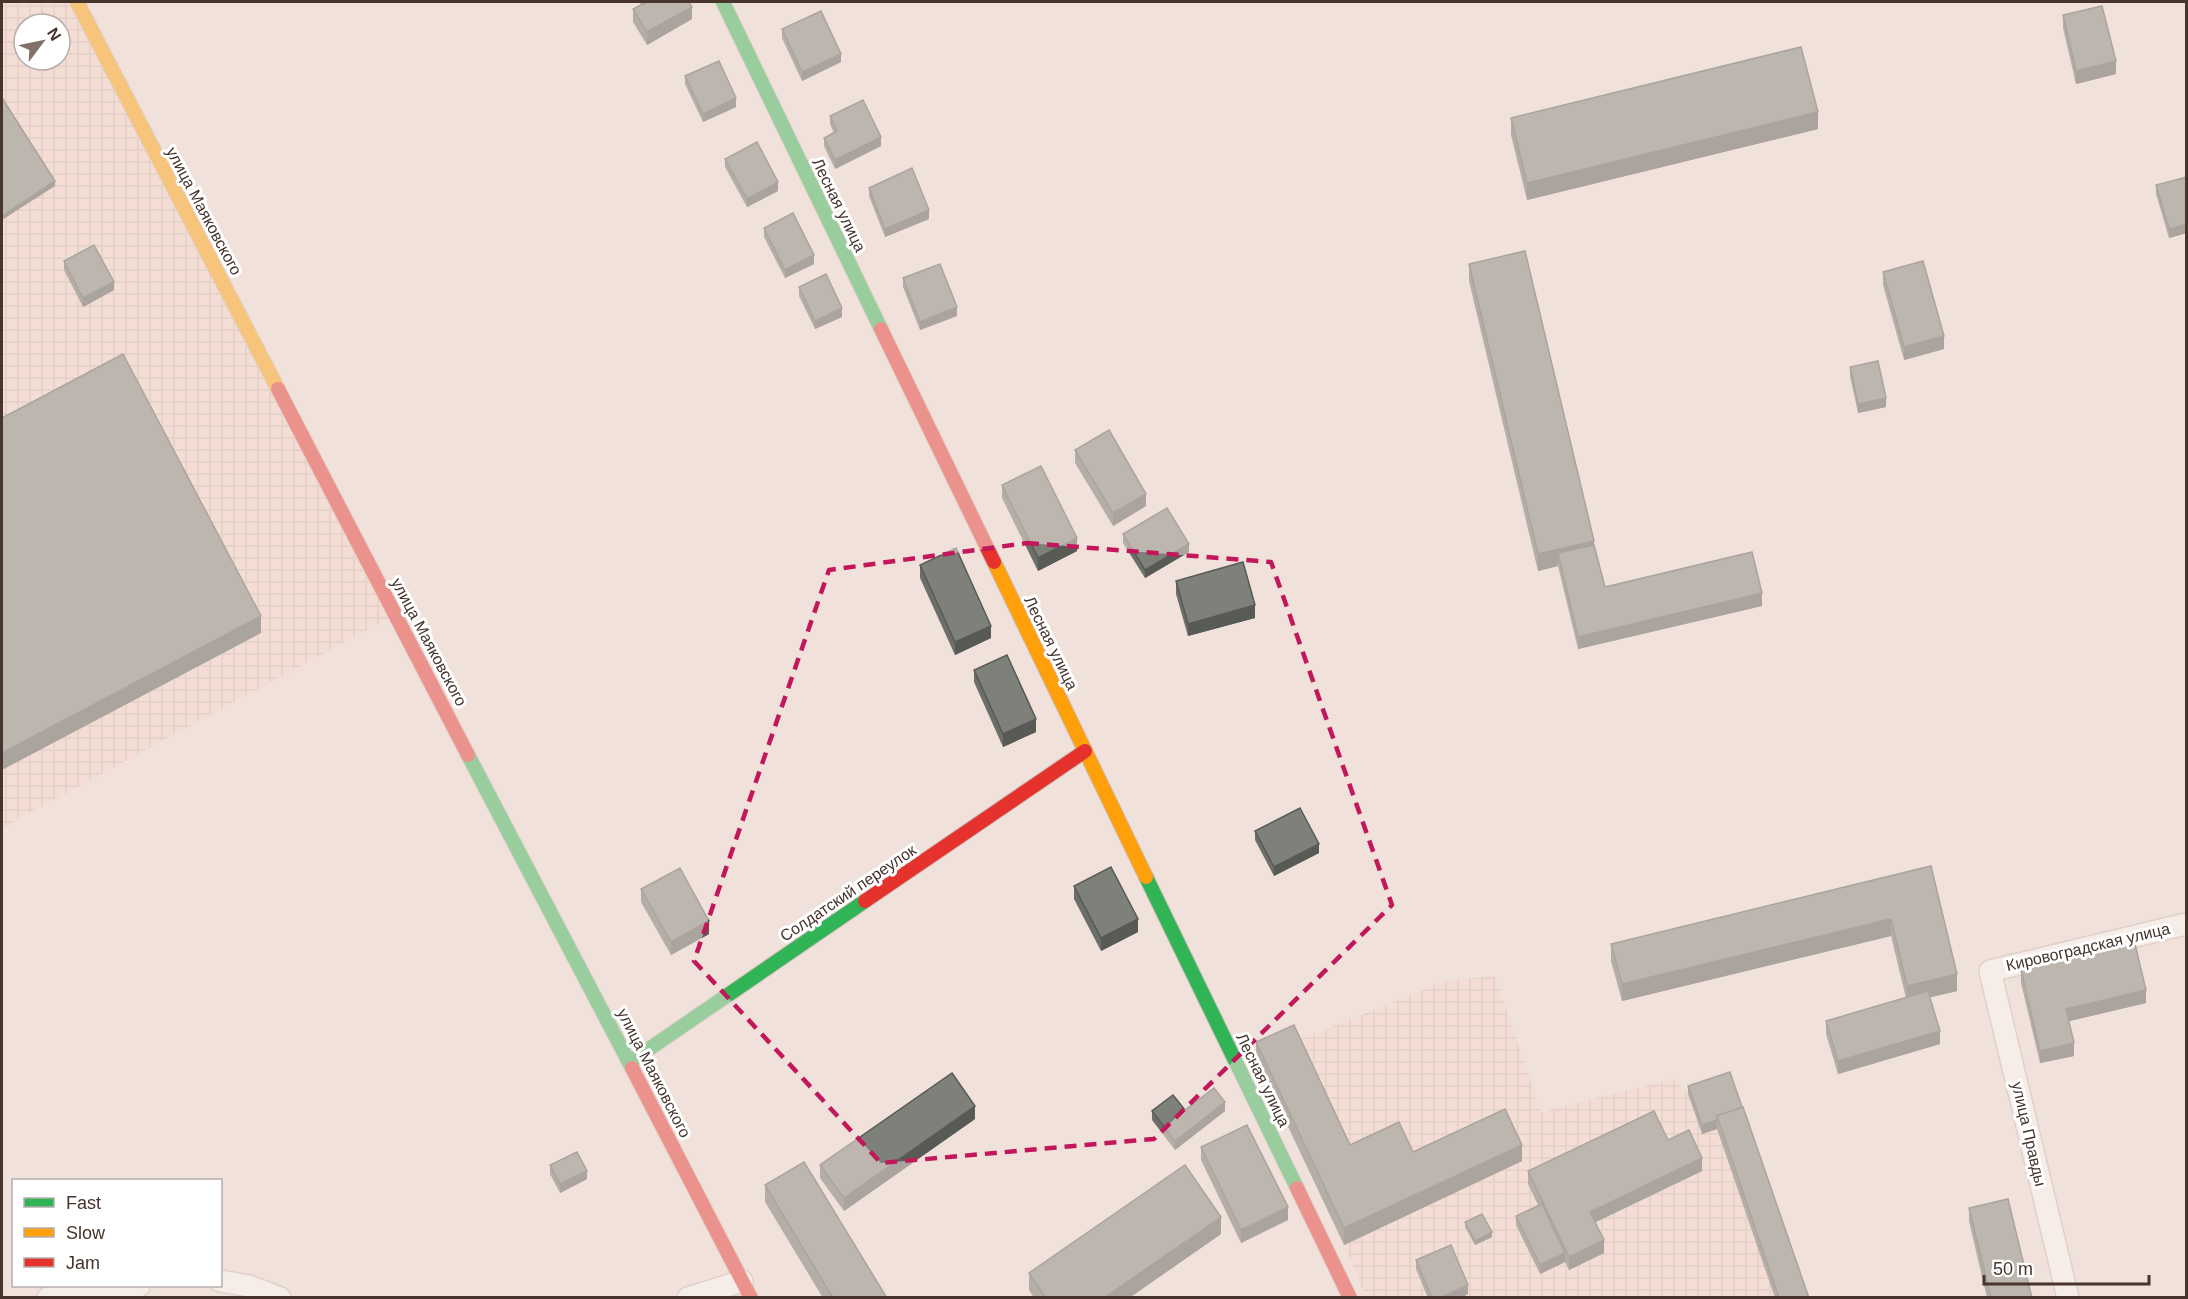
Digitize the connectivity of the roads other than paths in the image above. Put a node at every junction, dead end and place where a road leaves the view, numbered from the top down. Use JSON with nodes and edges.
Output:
{"nodes":[{"id":1,"x":77,"y":2,"type":"edge"},
{"id":2,"x":723,"y":2,"type":"edge"},
{"id":3,"x":1085,"y":751,"type":"junction"},
{"id":4,"x":2187,"y":924,"type":"edge"},
{"id":5,"x":1990,"y":971,"type":"joint"},
{"id":6,"x":630,"y":1062,"type":"junction"},
{"id":7,"x":222,"y":1281,"type":"edge"},
{"id":8,"x":131,"y":1287,"type":"edge"},
{"id":9,"x":747,"y":1289,"type":"edge"},
{"id":10,"x":48,"y":1298,"type":"edge"},
{"id":11,"x":280,"y":1298,"type":"edge"},
{"id":12,"x":688,"y":1298,"type":"edge"},
{"id":13,"x":1350,"y":1298,"type":"edge"},
{"id":14,"x":2068,"y":1298,"type":"edge"}],
"edges":[{"from":1,"to":6,"type":"street","name":"улица Маяковского"},
{"from":2,"to":3,"type":"street","name":"Лесная улица"},
{"from":3,"to":6,"type":"street","name":"Солдатский переулок"},
{"from":3,"to":13,"type":"street","name":"Лесная улица"},
{"from":4,"to":5,"type":"street","name":"Кировоградская улица"},
{"from":5,"to":14,"type":"street","name":"улица Правды"},
{"from":6,"to":9,"type":"street","name":"улица Маяковского"},
{"from":7,"to":11,"type":"street"},
{"from":8,"to":10,"type":"street"},
{"from":9,"to":12,"type":"street"}]}
